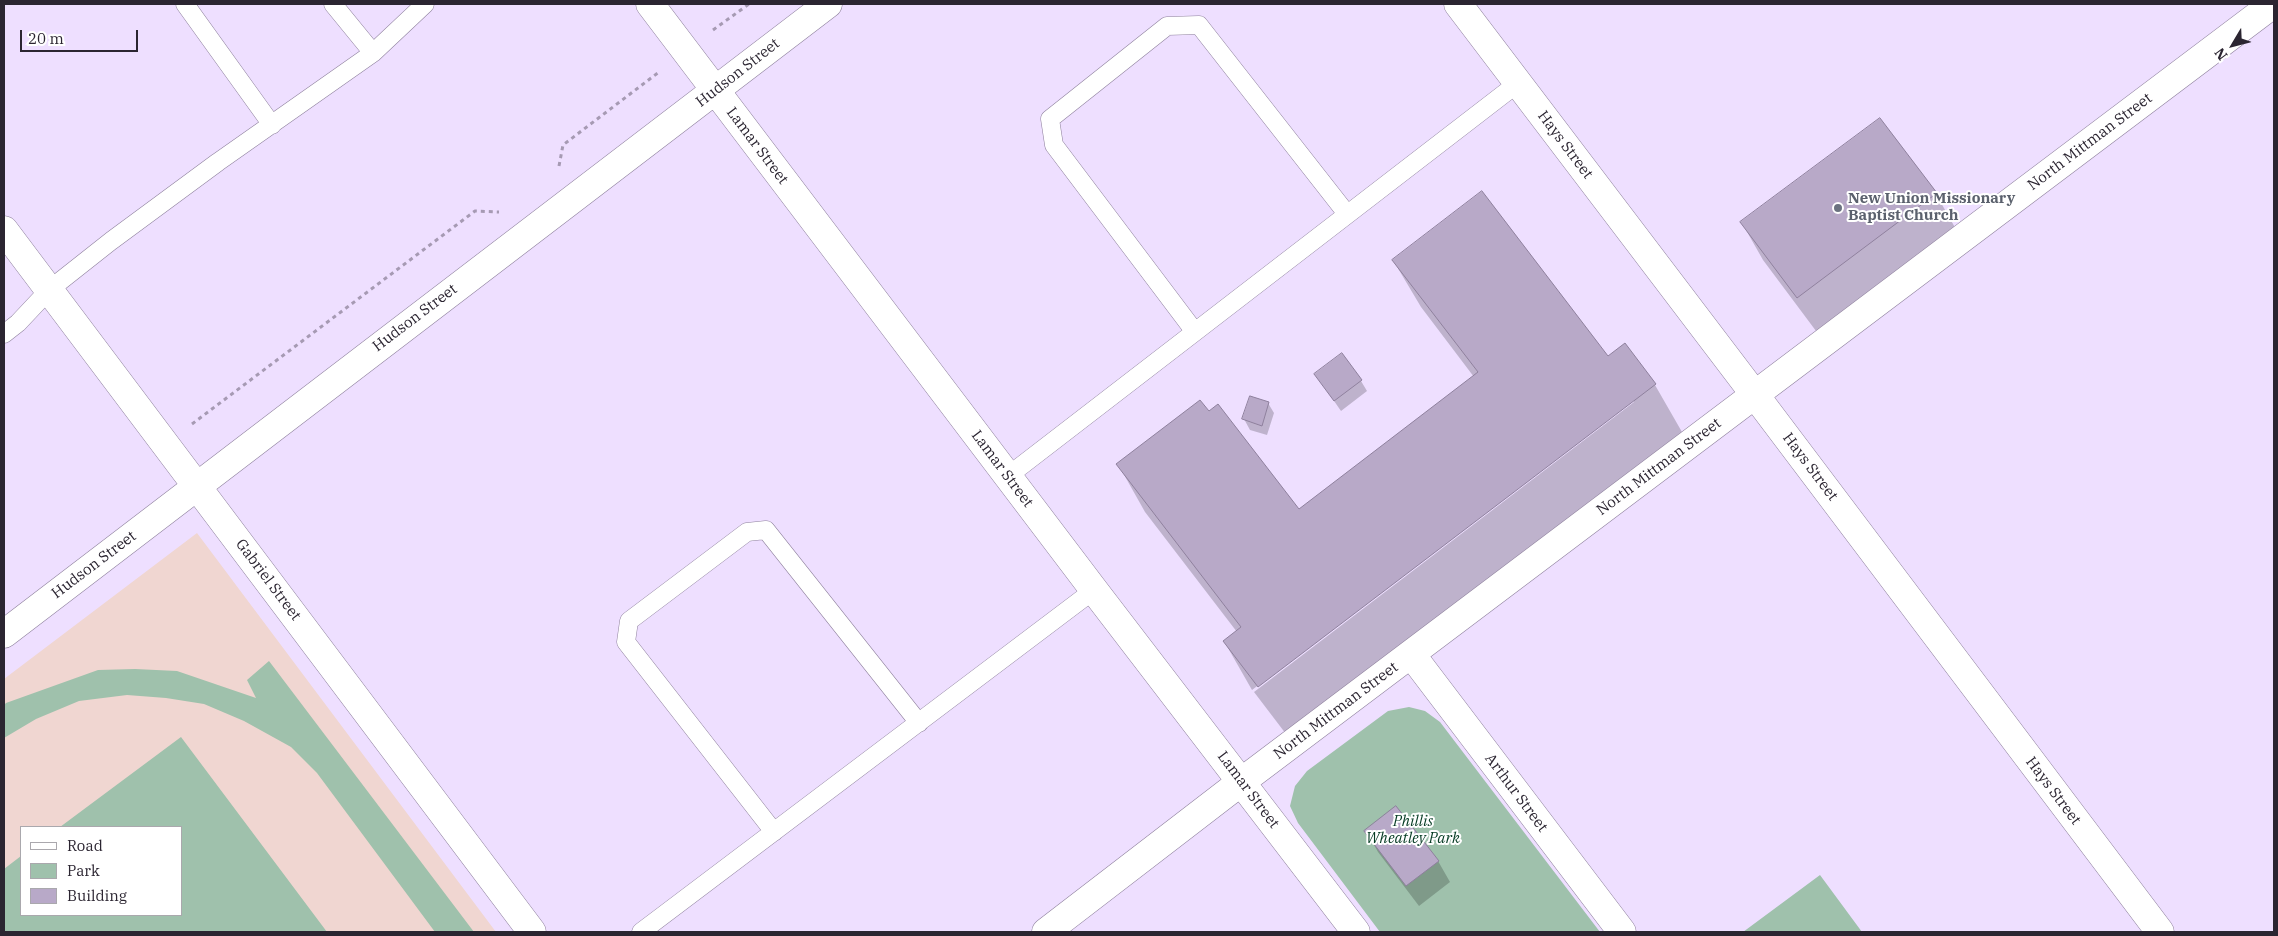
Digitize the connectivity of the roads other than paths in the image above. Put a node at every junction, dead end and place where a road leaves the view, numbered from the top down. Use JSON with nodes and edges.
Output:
{"nodes":[{"id":1,"x":185,"y":4,"type":"edge"},
{"id":2,"x":333,"y":4,"type":"edge"},
{"id":3,"x":425,"y":4,"type":"edge"},
{"id":4,"x":650,"y":4,"type":"edge"},
{"id":5,"x":828,"y":4,"type":"edge"},
{"id":6,"x":1458,"y":4,"type":"edge"},
{"id":7,"x":2273,"y":4,"type":"edge"},
{"id":8,"x":373,"y":53,"type":"junction"},
{"id":9,"x":1518,"y":83,"type":"junction"},
{"id":10,"x":716,"y":91,"type":"junction"},
{"id":11,"x":272,"y":125,"type":"junction"},
{"id":12,"x":1347,"y":214,"type":"junction"},
{"id":13,"x":4,"y":230,"type":"edge"},
{"id":14,"x":49,"y":290,"type":"junction"},
{"id":15,"x":1195,"y":332,"type":"junction"},
{"id":16,"x":4,"y":334,"type":"edge"},
{"id":17,"x":1756,"y":395,"type":"junction"},
{"id":18,"x":1008,"y":476,"type":"junction"},
{"id":19,"x":198,"y":486,"type":"junction"},
{"id":20,"x":1094,"y":590,"type":"junction"},
{"id":21,"x":4,"y":634,"type":"edge"},
{"id":22,"x":1411,"y":654,"type":"junction"},
{"id":23,"x":919,"y":723,"type":"junction"},
{"id":24,"x":1241,"y":782,"type":"junction"},
{"id":25,"x":774,"y":832,"type":"junction"},
{"id":26,"x":532,"y":932,"type":"edge"},
{"id":27,"x":641,"y":932,"type":"edge"},
{"id":28,"x":1046,"y":932,"type":"edge"},
{"id":29,"x":1356,"y":932,"type":"edge"},
{"id":30,"x":1622,"y":932,"type":"edge"},
{"id":31,"x":2160,"y":932,"type":"edge"}],
"edges":[{"from":1,"to":11,"type":"lane"},
{"from":2,"to":8,"type":"lane"},
{"from":3,"to":8,"type":"lane"},
{"from":4,"to":10,"type":"street","name":"Lamar Street"},
{"from":5,"to":10,"type":"street","name":"Hudson Street"},
{"from":6,"to":9,"type":"street","name":"Hays Street"},
{"from":7,"to":17,"type":"street","name":"North Mittman Street"},
{"from":8,"to":11,"type":"lane"},
{"from":9,"to":12,"type":"lane"},
{"from":9,"to":17,"type":"street","name":"Hays Street"},
{"from":10,"to":18,"type":"street","name":"Lamar Street"},
{"from":10,"to":19,"type":"street","name":"Hudson Street"},
{"from":11,"to":14,"type":"lane"},
{"from":12,"to":15,"type":"lane"},
{"from":12,"to":15,"type":"lane"},
{"from":13,"to":14,"type":"street","name":"Gabriel Street"},
{"from":14,"to":16,"type":"lane"},
{"from":14,"to":19,"type":"street","name":"Gabriel Street"},
{"from":15,"to":18,"type":"lane"},
{"from":17,"to":22,"type":"street","name":"North Mittman Street"},
{"from":17,"to":31,"type":"street","name":"Hays Street"},
{"from":18,"to":20,"type":"street","name":"Lamar Street"},
{"from":19,"to":21,"type":"street","name":"Hudson Street"},
{"from":19,"to":26,"type":"street","name":"Gabriel Street"},
{"from":20,"to":23,"type":"lane"},
{"from":20,"to":24,"type":"street","name":"Lamar Street"},
{"from":22,"to":24,"type":"street","name":"North Mittman Street"},
{"from":22,"to":30,"type":"street","name":"Arthur Street"},
{"from":23,"to":25,"type":"lane"},
{"from":23,"to":25,"type":"lane"},
{"from":24,"to":28,"type":"street","name":"North Mittman Street"},
{"from":24,"to":29,"type":"street","name":"Lamar Street"},
{"from":25,"to":27,"type":"lane"}]}
